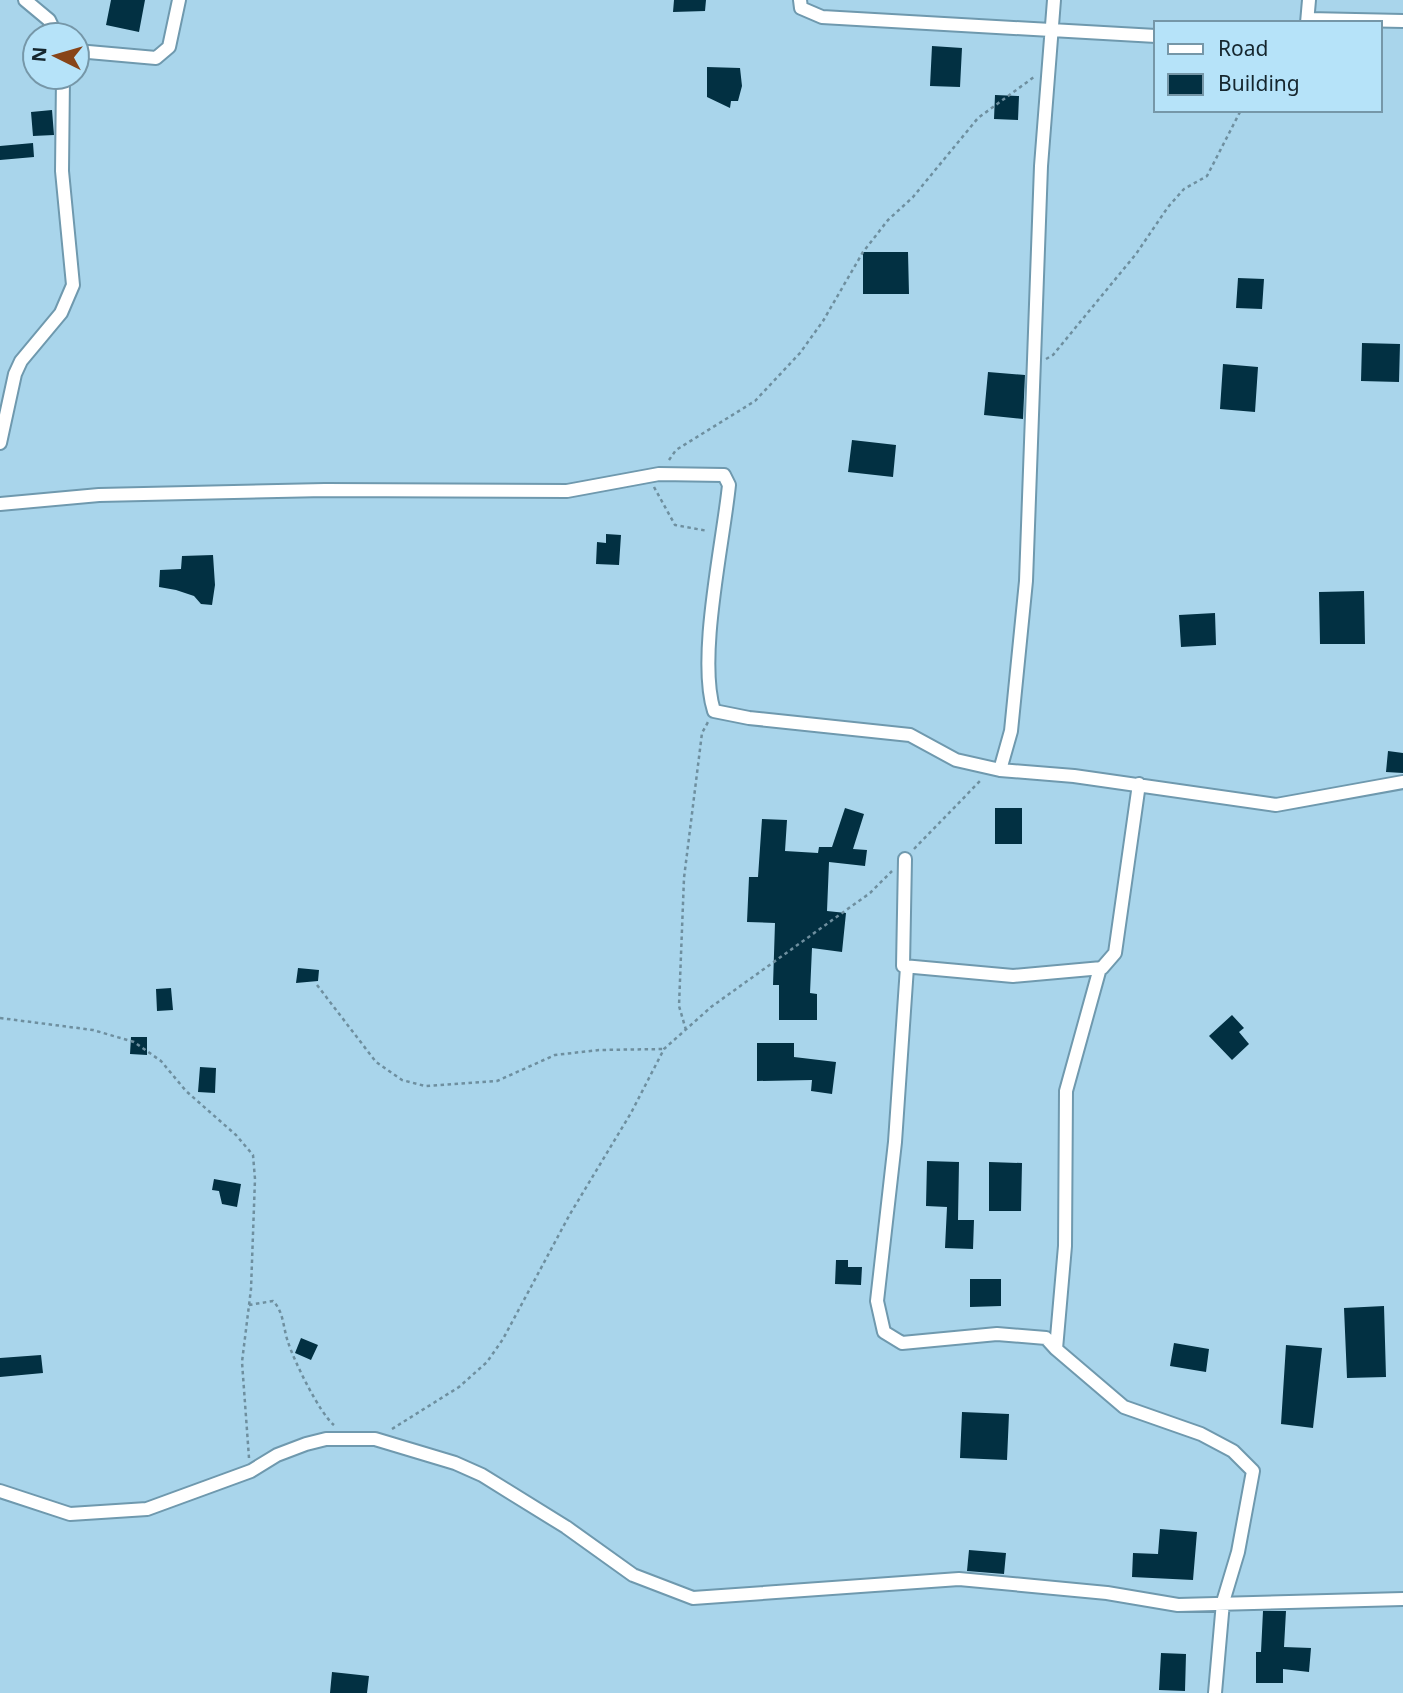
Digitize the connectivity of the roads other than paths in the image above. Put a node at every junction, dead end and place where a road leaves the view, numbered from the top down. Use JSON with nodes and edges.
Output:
{"nodes":[{"id":1,"x":25,"y":0,"type":"edge"},
{"id":2,"x":179,"y":0,"type":"edge"},
{"id":3,"x":800,"y":0,"type":"edge"},
{"id":4,"x":1054,"y":0,"type":"edge"},
{"id":5,"x":1308,"y":0,"type":"edge"},
{"id":6,"x":49,"y":21,"type":"edge"},
{"id":7,"x":1308,"y":21,"type":"edge"},
{"id":8,"x":1403,"y":21,"type":"edge"},
{"id":9,"x":1053,"y":28,"type":"junction"},
{"id":10,"x":1154,"y":36,"type":"edge"},
{"id":11,"x":91,"y":52,"type":"edge"},
{"id":12,"x":63,"y":91,"type":"edge"},
{"id":13,"x":0,"y":443,"type":"edge"},
{"id":14,"x":0,"y":504,"type":"edge"},
{"id":15,"x":996,"y":769,"type":"junction"},
{"id":16,"x":1403,"y":782,"type":"edge"},
{"id":17,"x":1139,"y":784,"type":"junction"},
{"id":18,"x":905,"y":859,"type":"road end"},
{"id":19,"x":907,"y":967,"type":"junction"},
{"id":20,"x":1100,"y":968,"type":"junction"},
{"id":21,"x":1056,"y":1349,"type":"junction"},
{"id":22,"x":0,"y":1491,"type":"edge"},
{"id":23,"x":1403,"y":1599,"type":"edge"},
{"id":24,"x":1223,"y":1602,"type":"junction"},
{"id":25,"x":1215,"y":1693,"type":"edge"}],
"edges":[{"from":1,"to":6,"type":"street"},
{"from":2,"to":11,"type":"street"},
{"from":3,"to":9,"type":"street"},
{"from":4,"to":9,"type":"street"},
{"from":5,"to":7,"type":"street"},
{"from":7,"to":8,"type":"street"},
{"from":9,"to":10,"type":"street"},
{"from":9,"to":15,"type":"street"},
{"from":12,"to":13,"type":"street"},
{"from":14,"to":15,"type":"street"},
{"from":15,"to":17,"type":"street"},
{"from":16,"to":17,"type":"street"},
{"from":17,"to":20,"type":"street"},
{"from":18,"to":19,"type":"street"},
{"from":19,"to":20,"type":"street"},
{"from":19,"to":21,"type":"street"},
{"from":20,"to":21,"type":"street"},
{"from":21,"to":24,"type":"street"},
{"from":22,"to":24,"type":"street"},
{"from":23,"to":24,"type":"street"},
{"from":24,"to":25,"type":"street"}]}
